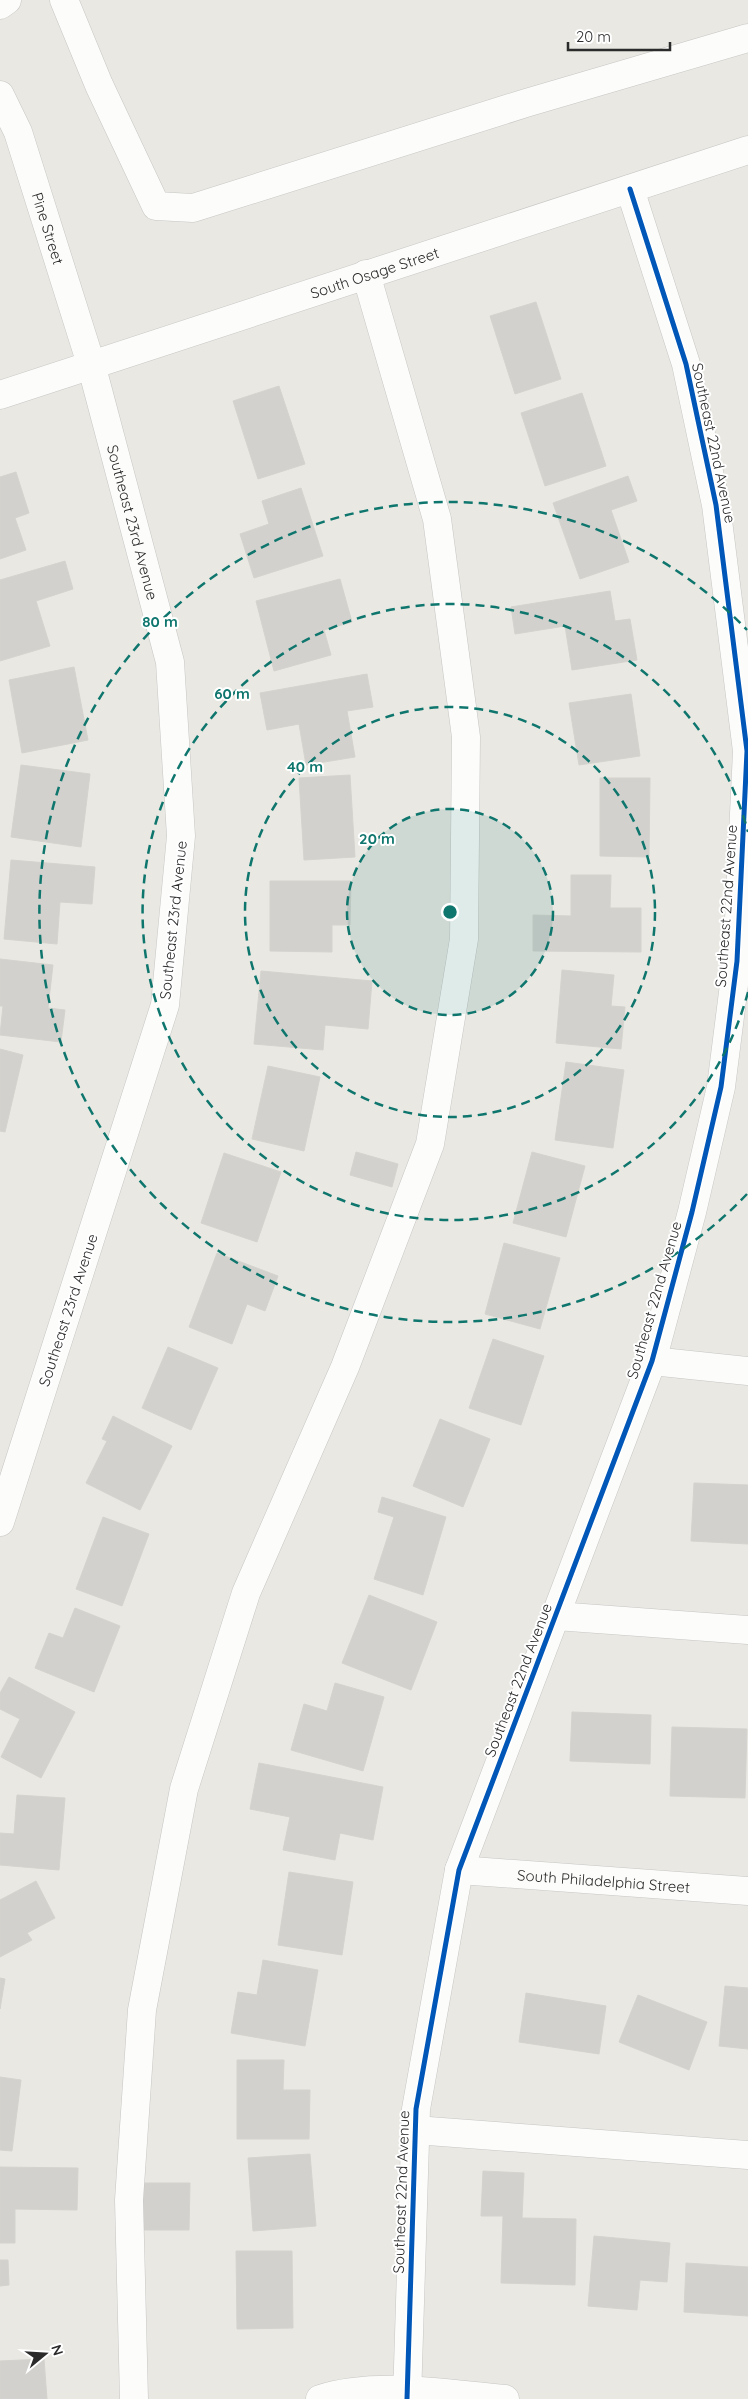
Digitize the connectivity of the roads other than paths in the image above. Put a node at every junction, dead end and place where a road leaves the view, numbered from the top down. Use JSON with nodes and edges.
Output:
{"nodes":[{"id":1,"x":7,"y":0,"type":"edge"},
{"id":2,"x":64,"y":0,"type":"edge"},
{"id":3,"x":0,"y":5,"type":"edge"},
{"id":4,"x":748,"y":38,"type":"edge"},
{"id":5,"x":0,"y":95,"type":"edge"},
{"id":6,"x":748,"y":150,"type":"edge"},
{"id":7,"x":630,"y":189,"type":"junction"},
{"id":8,"x":366,"y":274,"type":"junction"},
{"id":9,"x":91,"y":364,"type":"junction"},
{"id":10,"x":0,"y":395,"type":"edge"},
{"id":11,"x":652,"y":1361,"type":"junction"},
{"id":12,"x":748,"y":1371,"type":"edge"},
{"id":13,"x":0,"y":1522,"type":"edge"},
{"id":14,"x":556,"y":1616,"type":"junction"},
{"id":15,"x":748,"y":1630,"type":"edge"},
{"id":16,"x":459,"y":1870,"type":"junction"},
{"id":17,"x":748,"y":1891,"type":"edge"},
{"id":18,"x":415,"y":2130,"type":"junction"},
{"id":19,"x":748,"y":2155,"type":"edge"},
{"id":20,"x":406,"y":2395,"type":"edge"},
{"id":21,"x":134,"y":2399,"type":"edge"},
{"id":22,"x":320,"y":2399,"type":"edge"},
{"id":23,"x":505,"y":2399,"type":"edge"}],
"edges":[{"from":1,"to":3,"type":"street"},
{"from":2,"to":4,"type":"street"},
{"from":5,"to":9,"type":"street","name":"Pine Street"},
{"from":6,"to":7,"type":"street","name":"South Osage Street"},
{"from":7,"to":8,"type":"street","name":"South Osage Street"},
{"from":7,"to":11,"type":"street","name":"Southeast 22nd Avenue"},
{"from":8,"to":9,"type":"street","name":"South Osage Street"},
{"from":8,"to":21,"type":"street"},
{"from":9,"to":10,"type":"street","name":"South Osage Street"},
{"from":9,"to":13,"type":"street","name":"Southeast 23rd Avenue"},
{"from":11,"to":12,"type":"street"},
{"from":11,"to":14,"type":"street","name":"Southeast 22nd Avenue"},
{"from":14,"to":15,"type":"street"},
{"from":14,"to":16,"type":"street","name":"Southeast 22nd Avenue"},
{"from":16,"to":17,"type":"street","name":"South Philadelphia Street"},
{"from":16,"to":18,"type":"street","name":"Southeast 22nd Avenue"},
{"from":18,"to":19,"type":"street"},
{"from":18,"to":20,"type":"street","name":"Southeast 22nd Avenue"},
{"from":20,"to":22,"type":"street"},
{"from":20,"to":23,"type":"street"}]}
